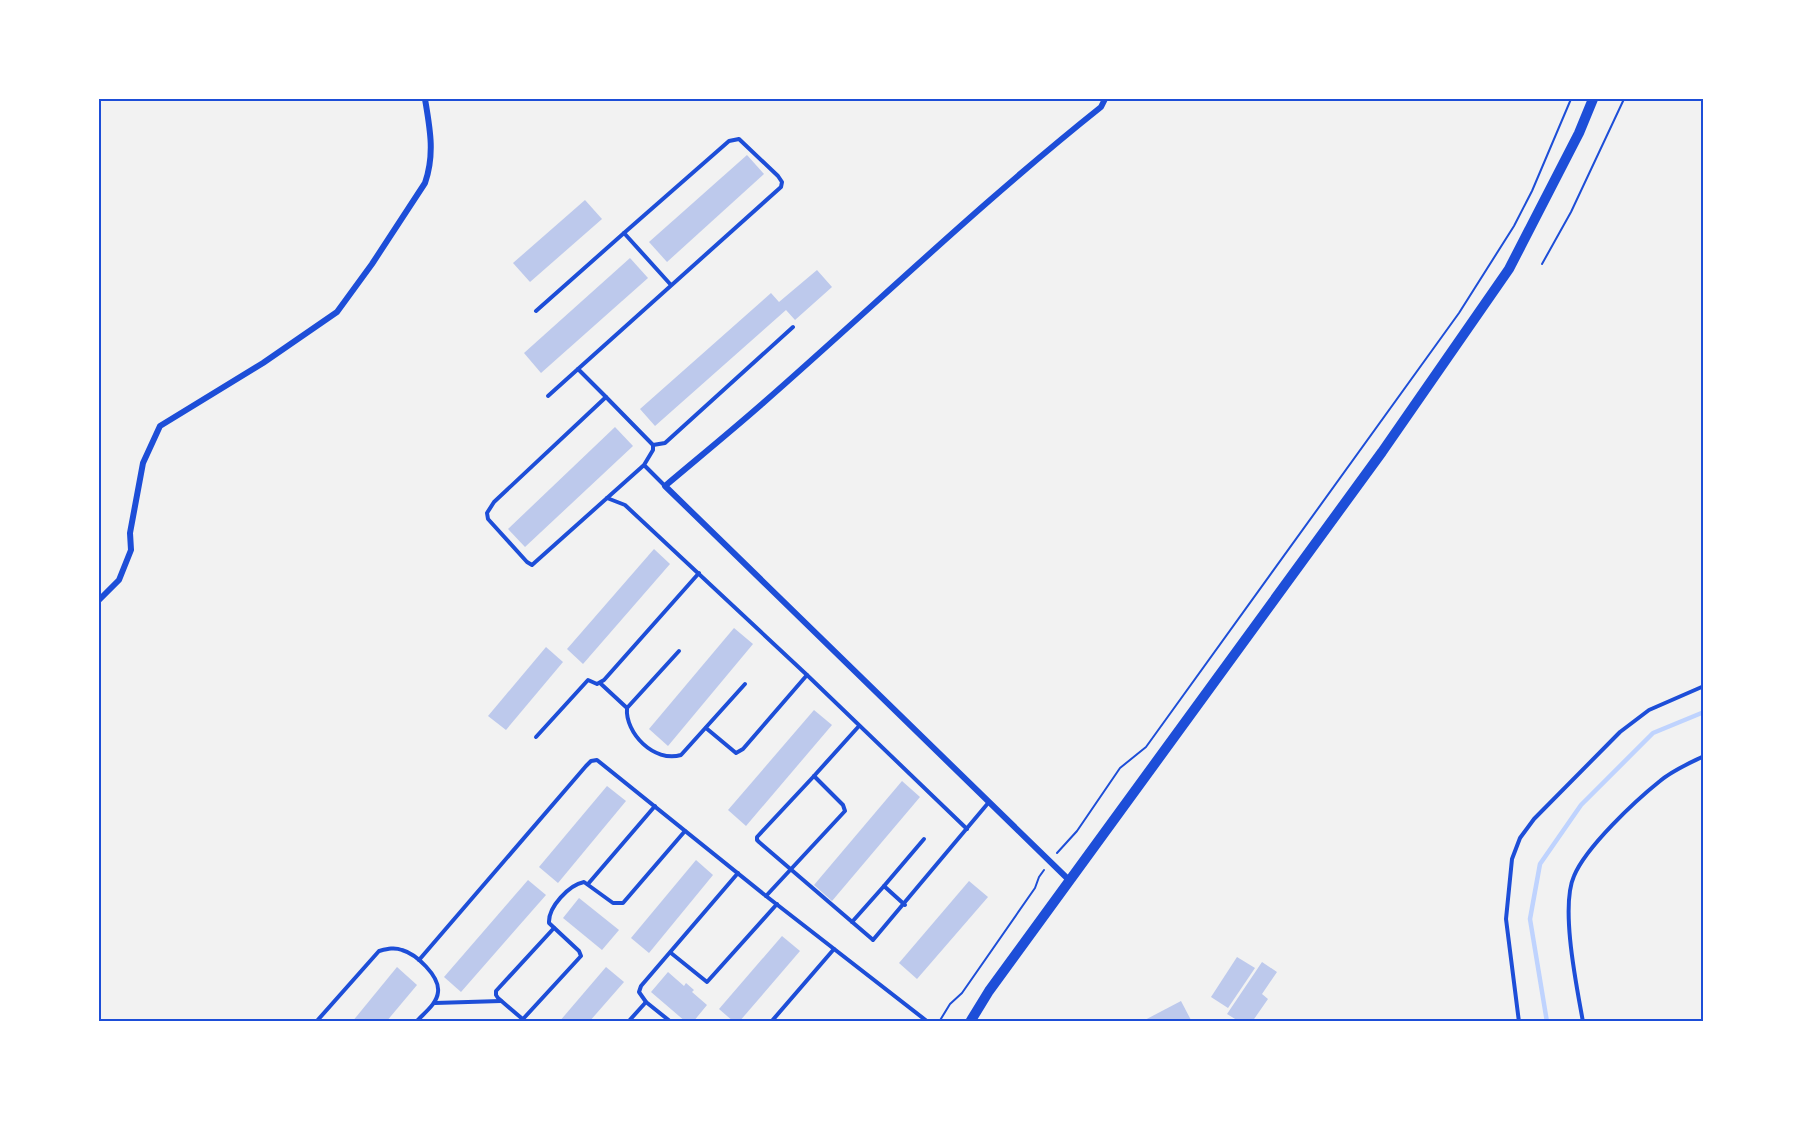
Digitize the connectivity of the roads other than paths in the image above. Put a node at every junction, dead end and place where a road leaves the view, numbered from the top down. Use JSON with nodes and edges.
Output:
{"nodes":[{"id":1,"x":425,"y":99,"type":"edge"},
{"id":2,"x":1105,"y":99,"type":"edge"},
{"id":3,"x":1593,"y":99,"type":"edge"},
{"id":4,"x":624,"y":233,"type":"junction"},
{"id":5,"x":671,"y":285,"type":"junction"},
{"id":6,"x":536,"y":311,"type":"dead end"},
{"id":7,"x":793,"y":327,"type":"dead end"},
{"id":8,"x":578,"y":369,"type":"junction"},
{"id":9,"x":548,"y":396,"type":"dead end"},
{"id":10,"x":606,"y":397,"type":"junction"},
{"id":11,"x":653,"y":445,"type":"junction"},
{"id":12,"x":645,"y":465,"type":"junction"},
{"id":13,"x":665,"y":486,"type":"junction"},
{"id":14,"x":607,"y":498,"type":"junction"},
{"id":15,"x":699,"y":573,"type":"junction"},
{"id":16,"x":99,"y":600,"type":"edge"},
{"id":17,"x":679,"y":651,"type":"dead end"},
{"id":18,"x":807,"y":675,"type":"junction"},
{"id":19,"x":600,"y":683,"type":"junction"},
{"id":20,"x":745,"y":684,"type":"dead end"},
{"id":21,"x":1704,"y":686,"type":"edge"},
{"id":22,"x":627,"y":708,"type":"junction"},
{"id":23,"x":859,"y":725,"type":"junction"},
{"id":24,"x":706,"y":728,"type":"junction"},
{"id":25,"x":536,"y":736,"type":"dead end"},
{"id":26,"x":1704,"y":756,"type":"edge"},
{"id":27,"x":814,"y":776,"type":"junction"},
{"id":28,"x":989,"y":802,"type":"junction"},
{"id":29,"x":655,"y":806,"type":"junction"},
{"id":30,"x":967,"y":829,"type":"junction"},
{"id":31,"x":686,"y":831,"type":"junction"},
{"id":32,"x":924,"y":839,"type":"dead end"},
{"id":33,"x":791,"y":869,"type":"junction"},
{"id":34,"x":738,"y":873,"type":"junction"},
{"id":35,"x":1070,"y":881,"type":"junction"},
{"id":36,"x":588,"y":884,"type":"junction"},
{"id":37,"x":884,"y":886,"type":"junction"},
{"id":38,"x":766,"y":896,"type":"junction"},
{"id":39,"x":777,"y":904,"type":"junction"},
{"id":40,"x":905,"y":905,"type":"junction"},
{"id":41,"x":852,"y":922,"type":"junction"},
{"id":42,"x":554,"y":928,"type":"junction"},
{"id":43,"x":834,"y":949,"type":"junction"},
{"id":44,"x":671,"y":953,"type":"junction"},
{"id":45,"x":419,"y":960,"type":"junction"},
{"id":46,"x":502,"y":1001,"type":"junction"},
{"id":47,"x":646,"y":1002,"type":"junction"},
{"id":48,"x":435,"y":1003,"type":"junction"},
{"id":49,"x":524,"y":1021,"type":"edge"},
{"id":50,"x":316,"y":1022,"type":"edge"},
{"id":51,"x":416,"y":1022,"type":"edge"},
{"id":52,"x":628,"y":1022,"type":"edge"},
{"id":53,"x":671,"y":1022,"type":"edge"},
{"id":54,"x":771,"y":1022,"type":"edge"},
{"id":55,"x":928,"y":1022,"type":"edge"},
{"id":56,"x":970,"y":1022,"type":"edge"},
{"id":57,"x":1518,"y":1022,"type":"edge"},
{"id":58,"x":1583,"y":1022,"type":"edge"}],
"edges":[{"from":1,"to":16,"type":"street"},
{"from":2,"to":13,"type":"street"},
{"from":3,"to":35,"type":"main road"},
{"from":4,"to":5,"type":"lane"},
{"from":4,"to":5,"type":"lane"},
{"from":4,"to":6,"type":"lane"},
{"from":5,"to":8,"type":"lane"},
{"from":7,"to":11,"type":"lane"},
{"from":8,"to":9,"type":"lane"},
{"from":8,"to":10,"type":"lane"},
{"from":10,"to":11,"type":"lane"},
{"from":10,"to":14,"type":"lane"},
{"from":11,"to":12,"type":"lane"},
{"from":12,"to":13,"type":"lane"},
{"from":12,"to":14,"type":"lane"},
{"from":13,"to":28,"type":"street"},
{"from":14,"to":15,"type":"lane"},
{"from":15,"to":18,"type":"lane"},
{"from":15,"to":19,"type":"lane"},
{"from":17,"to":22,"type":"lane"},
{"from":18,"to":23,"type":"lane"},
{"from":18,"to":24,"type":"lane"},
{"from":19,"to":22,"type":"lane"},
{"from":19,"to":25,"type":"lane"},
{"from":20,"to":24,"type":"lane"},
{"from":21,"to":57,"type":"lane"},
{"from":22,"to":24,"type":"lane"},
{"from":23,"to":27,"type":"lane"},
{"from":23,"to":30,"type":"lane"},
{"from":26,"to":58,"type":"lane"},
{"from":27,"to":33,"type":"lane"},
{"from":27,"to":33,"type":"lane"},
{"from":28,"to":30,"type":"lane"},
{"from":28,"to":35,"type":"street"},
{"from":29,"to":31,"type":"lane"},
{"from":29,"to":36,"type":"lane"},
{"from":29,"to":45,"type":"lane"},
{"from":30,"to":40,"type":"lane"},
{"from":31,"to":34,"type":"lane"},
{"from":31,"to":36,"type":"lane"},
{"from":32,"to":37,"type":"lane"},
{"from":33,"to":38,"type":"lane"},
{"from":33,"to":41,"type":"lane"},
{"from":34,"to":38,"type":"lane"},
{"from":34,"to":44,"type":"lane"},
{"from":35,"to":56,"type":"main road"},
{"from":36,"to":42,"type":"lane"},
{"from":37,"to":40,"type":"lane"},
{"from":37,"to":41,"type":"lane"},
{"from":38,"to":39,"type":"lane"},
{"from":39,"to":43,"type":"lane"},
{"from":39,"to":44,"type":"lane"},
{"from":40,"to":41,"type":"lane"},
{"from":42,"to":46,"type":"lane"},
{"from":42,"to":49,"type":"lane"},
{"from":43,"to":54,"type":"lane"},
{"from":43,"to":55,"type":"lane"},
{"from":44,"to":47,"type":"lane"},
{"from":45,"to":48,"type":"lane"},
{"from":45,"to":50,"type":"lane"},
{"from":46,"to":48,"type":"lane"},
{"from":46,"to":49,"type":"lane"},
{"from":47,"to":52,"type":"lane"},
{"from":47,"to":53,"type":"lane"},
{"from":48,"to":51,"type":"lane"}]}
